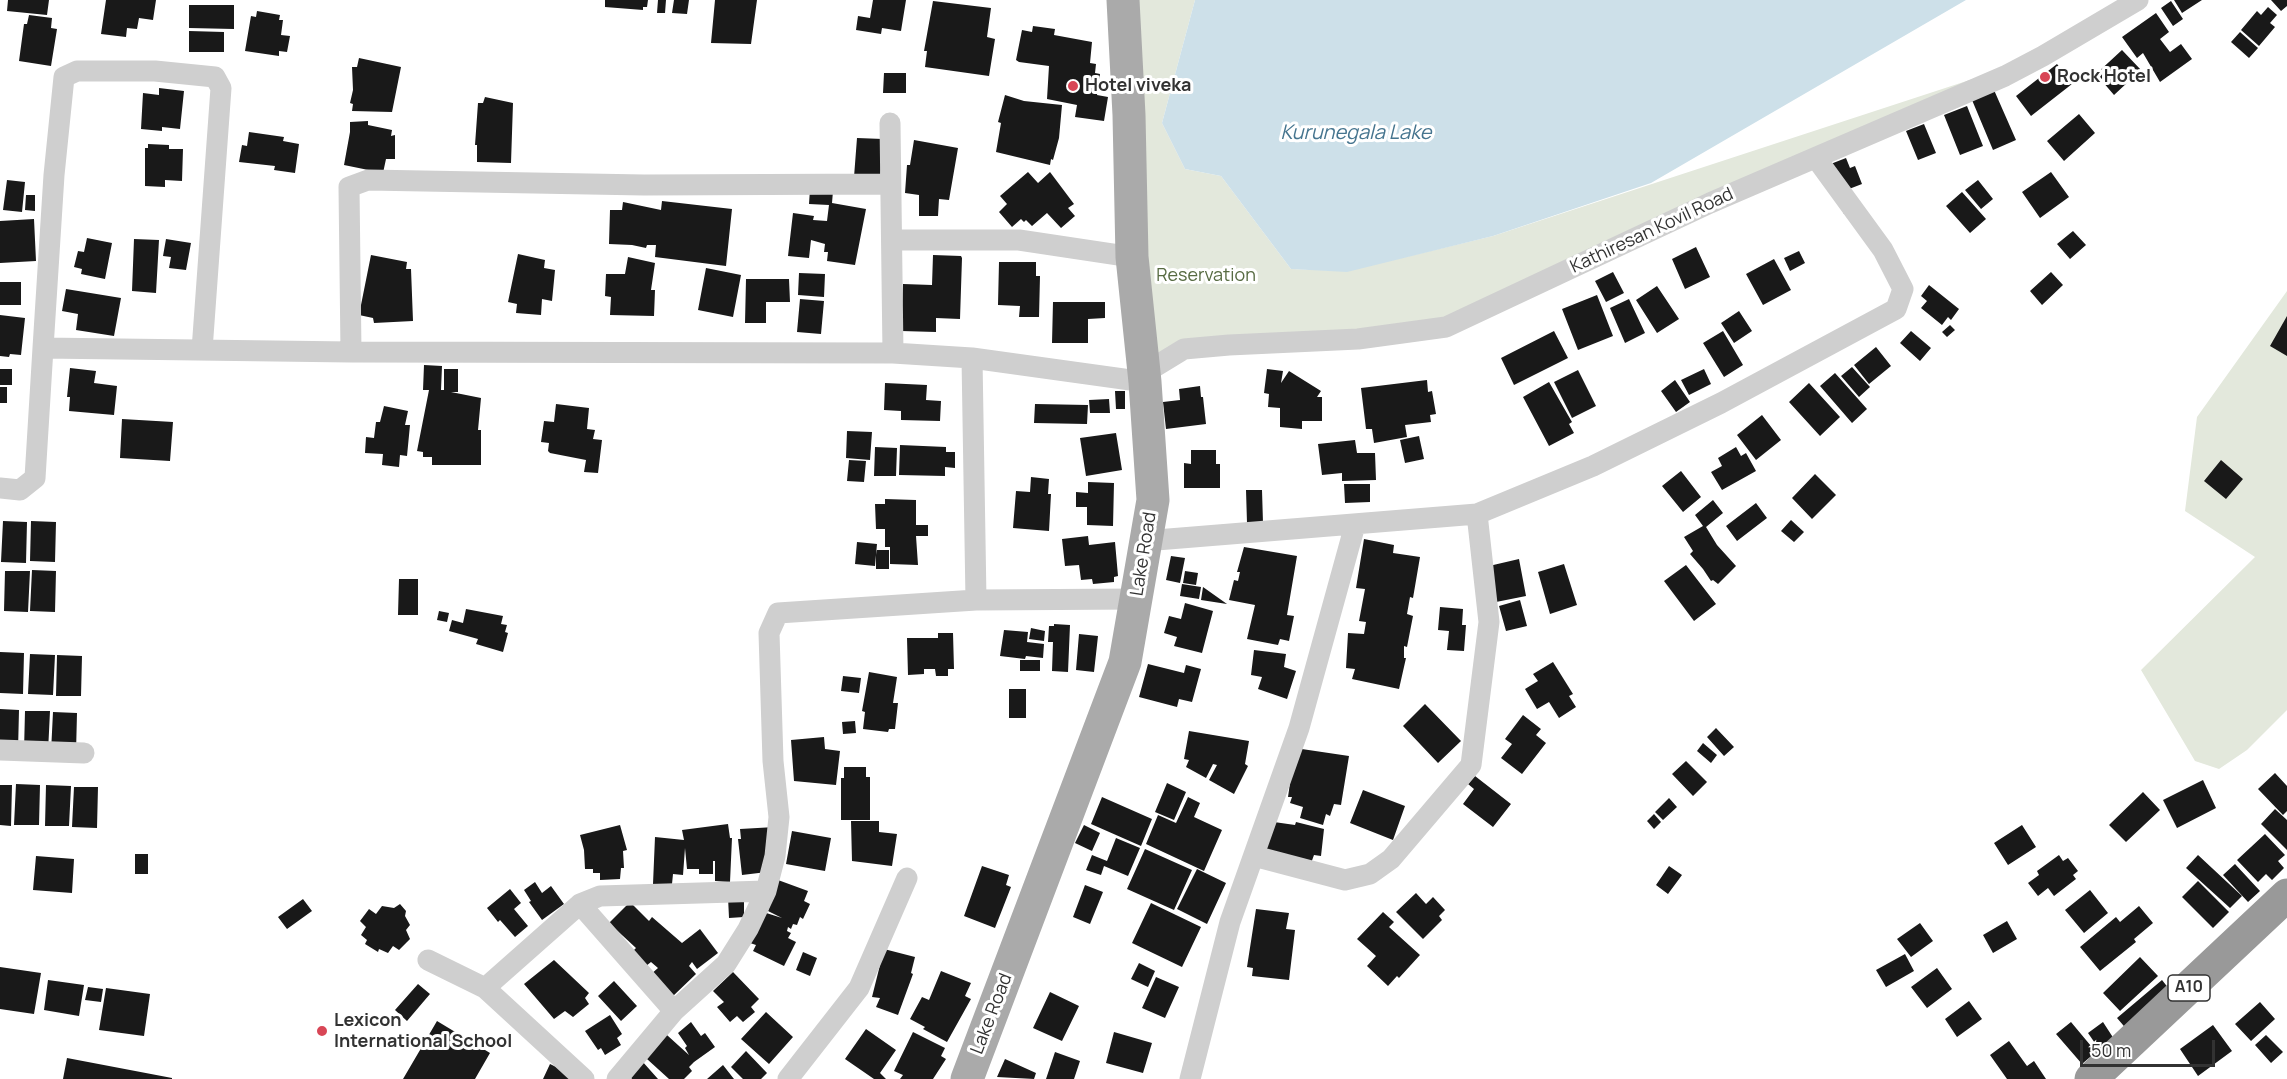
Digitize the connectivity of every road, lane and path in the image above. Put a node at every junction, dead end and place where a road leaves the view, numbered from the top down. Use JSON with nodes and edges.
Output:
{"nodes":[{"id":1,"x":1123,"y":0,"type":"edge"},
{"id":2,"x":2138,"y":0,"type":"edge"},
{"id":3,"x":890,"y":123,"type":"dead end"},
{"id":4,"x":1816,"y":158,"type":"junction"},
{"id":5,"x":889,"y":184,"type":"junction"},
{"id":6,"x":893,"y":240,"type":"junction"},
{"id":7,"x":1132,"y":257,"type":"junction"},
{"id":8,"x":43,"y":348,"type":"junction"},
{"id":9,"x":202,"y":350,"type":"junction"},
{"id":10,"x":351,"y":352,"type":"junction"},
{"id":11,"x":893,"y":353,"type":"junction"},
{"id":12,"x":972,"y":358,"type":"junction"},
{"id":13,"x":1144,"y":378,"type":"junction"},
{"id":14,"x":0,"y":488,"type":"edge"},
{"id":15,"x":1477,"y":514,"type":"junction"},
{"id":16,"x":1355,"y":525,"type":"junction"},
{"id":17,"x":1144,"y":541,"type":"junction"},
{"id":18,"x":1138,"y":599,"type":"junction"},
{"id":19,"x":976,"y":600,"type":"junction"},
{"id":20,"x":0,"y":750,"type":"edge"},
{"id":21,"x":84,"y":753,"type":"dead end"},
{"id":22,"x":1254,"y":856,"type":"junction"},
{"id":23,"x":907,"y":878,"type":"dead end"},
{"id":24,"x":766,"y":891,"type":"junction"},
{"id":25,"x":580,"y":904,"type":"junction"},
{"id":26,"x":2282,"y":909,"type":"edge"},
{"id":27,"x":428,"y":960,"type":"dead end"},
{"id":28,"x":485,"y":988,"type":"junction"},
{"id":29,"x":674,"y":1011,"type":"junction"},
{"id":30,"x":560,"y":1070,"type":"edge"},
{"id":31,"x":2106,"y":1074,"type":"edge"},
{"id":32,"x":584,"y":1079,"type":"edge"},
{"id":33,"x":617,"y":1079,"type":"edge"},
{"id":34,"x":788,"y":1079,"type":"edge"},
{"id":35,"x":967,"y":1079,"type":"edge"},
{"id":36,"x":1190,"y":1079,"type":"edge"}],
"edges":[{"from":1,"to":7,"type":"main road","name":"Lake Road"},
{"from":2,"to":4,"type":"street","name":"Kathiresan Kovil Road"},
{"from":3,"to":5,"type":"street"},
{"from":4,"to":13,"type":"street","name":"Kathiresan Kovil Road"},
{"from":4,"to":15,"type":"street"},
{"from":5,"to":6,"type":"street"},
{"from":5,"to":10,"type":"street"},
{"from":6,"to":7,"type":"street"},
{"from":6,"to":11,"type":"street"},
{"from":7,"to":13,"type":"main road","name":"Lake Road"},
{"from":8,"to":9,"type":"street"},
{"from":8,"to":9,"type":"street"},
{"from":8,"to":14,"type":"street"},
{"from":9,"to":10,"type":"street"},
{"from":10,"to":11,"type":"street"},
{"from":11,"to":12,"type":"street"},
{"from":12,"to":13,"type":"street"},
{"from":12,"to":19,"type":"street"},
{"from":13,"to":17,"type":"main road","name":"Lake Road"},
{"from":15,"to":16,"type":"street"},
{"from":15,"to":22,"type":"street"},
{"from":16,"to":17,"type":"street"},
{"from":16,"to":22,"type":"street"},
{"from":17,"to":18,"type":"main road","name":"Lake Road"},
{"from":18,"to":19,"type":"street"},
{"from":18,"to":35,"type":"main road","name":"Lake Road"},
{"from":19,"to":24,"type":"street"},
{"from":20,"to":21,"type":"street"},
{"from":22,"to":36,"type":"street"},
{"from":23,"to":34,"type":"street"},
{"from":24,"to":25,"type":"street"},
{"from":24,"to":29,"type":"street"},
{"from":25,"to":28,"type":"street"},
{"from":25,"to":29,"type":"street"},
{"from":26,"to":31,"type":"highway","number":"A10"},
{"from":27,"to":28,"type":"street"},
{"from":28,"to":30,"type":"street"},
{"from":29,"to":33,"type":"street"},
{"from":30,"to":32,"type":"street"}]}
